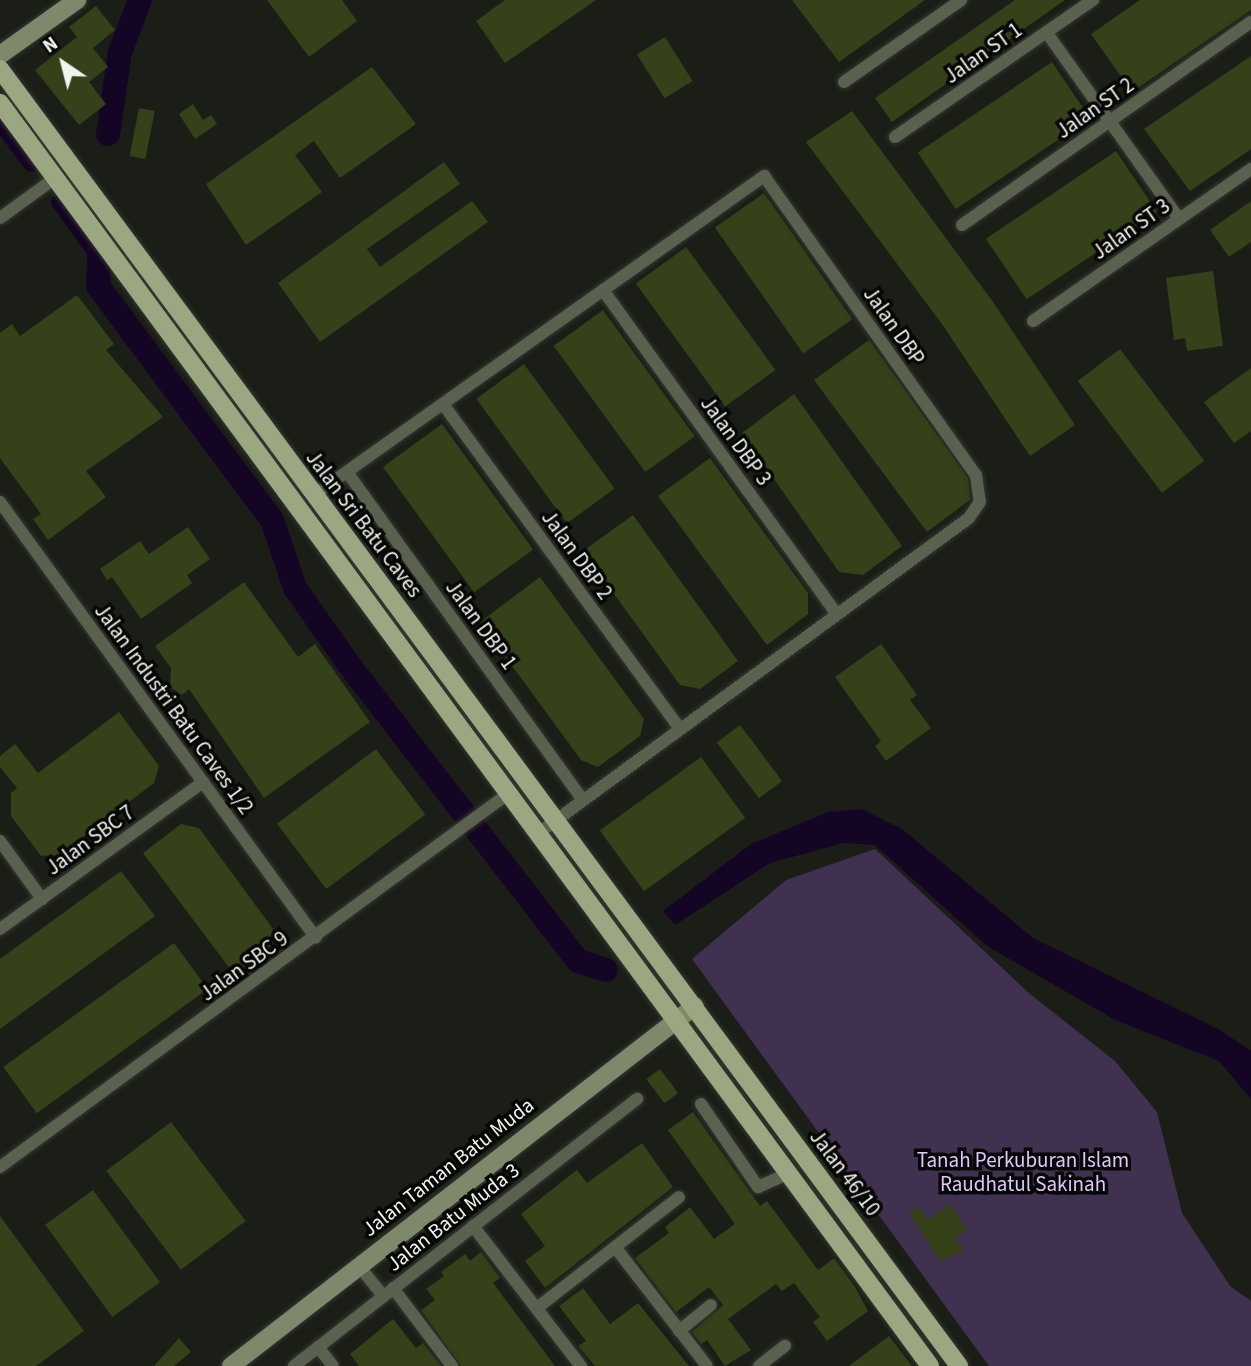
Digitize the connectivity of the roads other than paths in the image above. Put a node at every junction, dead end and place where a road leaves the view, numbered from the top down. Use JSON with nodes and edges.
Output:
{"nodes":[{"id":1,"x":77,"y":0,"type":"edge"},
{"id":2,"x":961,"y":0,"type":"edge"},
{"id":3,"x":1093,"y":0,"type":"edge"},
{"id":4,"x":1251,"y":23,"type":"edge"},
{"id":5,"x":1047,"y":33,"type":"junction"},
{"id":6,"x":0,"y":55,"type":"edge"},
{"id":7,"x":0,"y":69,"type":"edge"},
{"id":8,"x":844,"y":82,"type":"dead end"},
{"id":9,"x":0,"y":103,"type":"edge"},
{"id":10,"x":1110,"y":121,"type":"junction"},
{"id":11,"x":895,"y":137,"type":"dead end"},
{"id":12,"x":1251,"y":169,"type":"edge"},
{"id":13,"x":55,"y":178,"type":"junction"},
{"id":14,"x":0,"y":218,"type":"edge"},
{"id":15,"x":1179,"y":219,"type":"junction"},
{"id":16,"x":962,"y":225,"type":"dead end"},
{"id":17,"x":603,"y":290,"type":"junction"},
{"id":18,"x":1032,"y":321,"type":"dead end"},
{"id":19,"x":443,"y":404,"type":"junction"},
{"id":20,"x":347,"y":472,"type":"junction"},
{"id":21,"x":314,"y":495,"type":"junction"},
{"id":22,"x":0,"y":502,"type":"edge"},
{"id":23,"x":837,"y":614,"type":"junction"},
{"id":24,"x":680,"y":729,"type":"junction"},
{"id":25,"x":203,"y":782,"type":"junction"},
{"id":26,"x":509,"y":793,"type":"junction"},
{"id":27,"x":583,"y":800,"type":"junction"},
{"id":28,"x":557,"y":819,"type":"junction"},
{"id":29,"x":540,"y":832,"type":"junction"},
{"id":30,"x":0,"y":841,"type":"edge"},
{"id":31,"x":42,"y":899,"type":"junction"},
{"id":32,"x":0,"y":929,"type":"edge"},
{"id":33,"x":316,"y":938,"type":"junction"},
{"id":34,"x":695,"y":1006,"type":"junction"},
{"id":35,"x":678,"y":1018,"type":"junction"},
{"id":36,"x":637,"y":1099,"type":"dead end"},
{"id":37,"x":701,"y":1104,"type":"dead end"},
{"id":38,"x":0,"y":1167,"type":"edge"},
{"id":39,"x":790,"y":1173,"type":"junction"},
{"id":40,"x":679,"y":1197,"type":"dead end"},
{"id":41,"x":473,"y":1226,"type":"junction"},
{"id":42,"x":615,"y":1247,"type":"junction"},
{"id":43,"x":359,"y":1266,"type":"junction"},
{"id":44,"x":388,"y":1292,"type":"junction"},
{"id":45,"x":711,"y":1305,"type":"dead end"},
{"id":46,"x":537,"y":1308,"type":"junction"},
{"id":47,"x":680,"y":1331,"type":"junction"},
{"id":48,"x":785,"y":1346,"type":"dead end"},
{"id":49,"x":318,"y":1347,"type":"junction"},
{"id":50,"x":231,"y":1366,"type":"edge"},
{"id":51,"x":294,"y":1366,"type":"edge"},
{"id":52,"x":333,"y":1366,"type":"edge"},
{"id":53,"x":452,"y":1366,"type":"edge"},
{"id":54,"x":581,"y":1366,"type":"edge"},
{"id":55,"x":707,"y":1366,"type":"edge"},
{"id":56,"x":759,"y":1366,"type":"edge"},
{"id":57,"x":930,"y":1366,"type":"edge"},
{"id":58,"x":959,"y":1366,"type":"edge"}],
"edges":[{"from":1,"to":6,"type":"street"},
{"from":2,"to":8,"type":"street"},
{"from":3,"to":5,"type":"street","name":"Jalan ST 1"},
{"from":4,"to":10,"type":"street","name":"Jalan ST 2"},
{"from":5,"to":10,"type":"street"},
{"from":5,"to":11,"type":"street","name":"Jalan ST 1"},
{"from":7,"to":21,"type":"main road","name":"Jalan Sri Batu Caves"},
{"from":9,"to":13,"type":"main road"},
{"from":10,"to":15,"type":"street"},
{"from":10,"to":16,"type":"street","name":"Jalan ST 2"},
{"from":12,"to":15,"type":"street","name":"Jalan ST 3"},
{"from":13,"to":14,"type":"street"},
{"from":13,"to":26,"type":"main road"},
{"from":15,"to":18,"type":"street","name":"Jalan ST 3"},
{"from":17,"to":19,"type":"street","name":"Jalan DBP"},
{"from":17,"to":23,"type":"street","name":"Jalan DBP 3"},
{"from":17,"to":23,"type":"street","name":"Jalan DBP"},
{"from":19,"to":20,"type":"street","name":"Jalan DBP"},
{"from":19,"to":24,"type":"street","name":"Jalan DBP 2"},
{"from":20,"to":21,"type":"street","name":"Jalan DBP"},
{"from":20,"to":27,"type":"street","name":"Jalan DBP 1"},
{"from":21,"to":28,"type":"main road","name":"Jalan Sri Batu Caves"},
{"from":22,"to":25,"type":"street","name":"Jalan Industri Batu Caves 1/2"},
{"from":23,"to":24,"type":"street","name":"Jalan DBP"},
{"from":24,"to":27,"type":"street","name":"Jalan DBP"},
{"from":25,"to":31,"type":"street","name":"Jalan SBC 7"},
{"from":25,"to":33,"type":"street","name":"Jalan Industri Batu Caves 1/2"},
{"from":26,"to":29,"type":"main road"},
{"from":26,"to":33,"type":"street","name":"Jalan SBC 9"},
{"from":27,"to":28,"type":"street","name":"Jalan DBP"},
{"from":28,"to":29,"type":"street","name":"Jalan DBP"},
{"from":28,"to":34,"type":"main road","name":"Jalan Sri Batu Caves"},
{"from":29,"to":35,"type":"main road"},
{"from":30,"to":31,"type":"street"},
{"from":31,"to":32,"type":"street","name":"Jalan SBC 7"},
{"from":33,"to":38,"type":"street","name":"Jalan SBC 9"},
{"from":34,"to":35,"type":"street","name":"Jalan Taman Batu Muda"},
{"from":34,"to":58,"type":"main road","name":"Jalan 46/10"},
{"from":35,"to":39,"type":"main road","name":"Jalan 46/10"},
{"from":35,"to":43,"type":"street","name":"Jalan Taman Batu Muda"},
{"from":36,"to":41,"type":"street","name":"Jalan Batu Muda 3"},
{"from":37,"to":39,"type":"street"},
{"from":39,"to":57,"type":"main road","name":"Jalan 46/10"},
{"from":40,"to":42,"type":"street"},
{"from":41,"to":44,"type":"street","name":"Jalan Batu Muda 3"},
{"from":41,"to":46,"type":"street"},
{"from":42,"to":46,"type":"street"},
{"from":42,"to":47,"type":"street"},
{"from":43,"to":44,"type":"street"},
{"from":43,"to":50,"type":"street","name":"Jalan Taman Batu Muda"},
{"from":44,"to":49,"type":"street","name":"Jalan Batu Muda 3"},
{"from":44,"to":53,"type":"street"},
{"from":45,"to":47,"type":"street"},
{"from":46,"to":54,"type":"street"},
{"from":47,"to":55,"type":"street"},
{"from":48,"to":56,"type":"street"},
{"from":49,"to":51,"type":"street","name":"Jalan Batu Muda 3"},
{"from":49,"to":52,"type":"street"}]}
